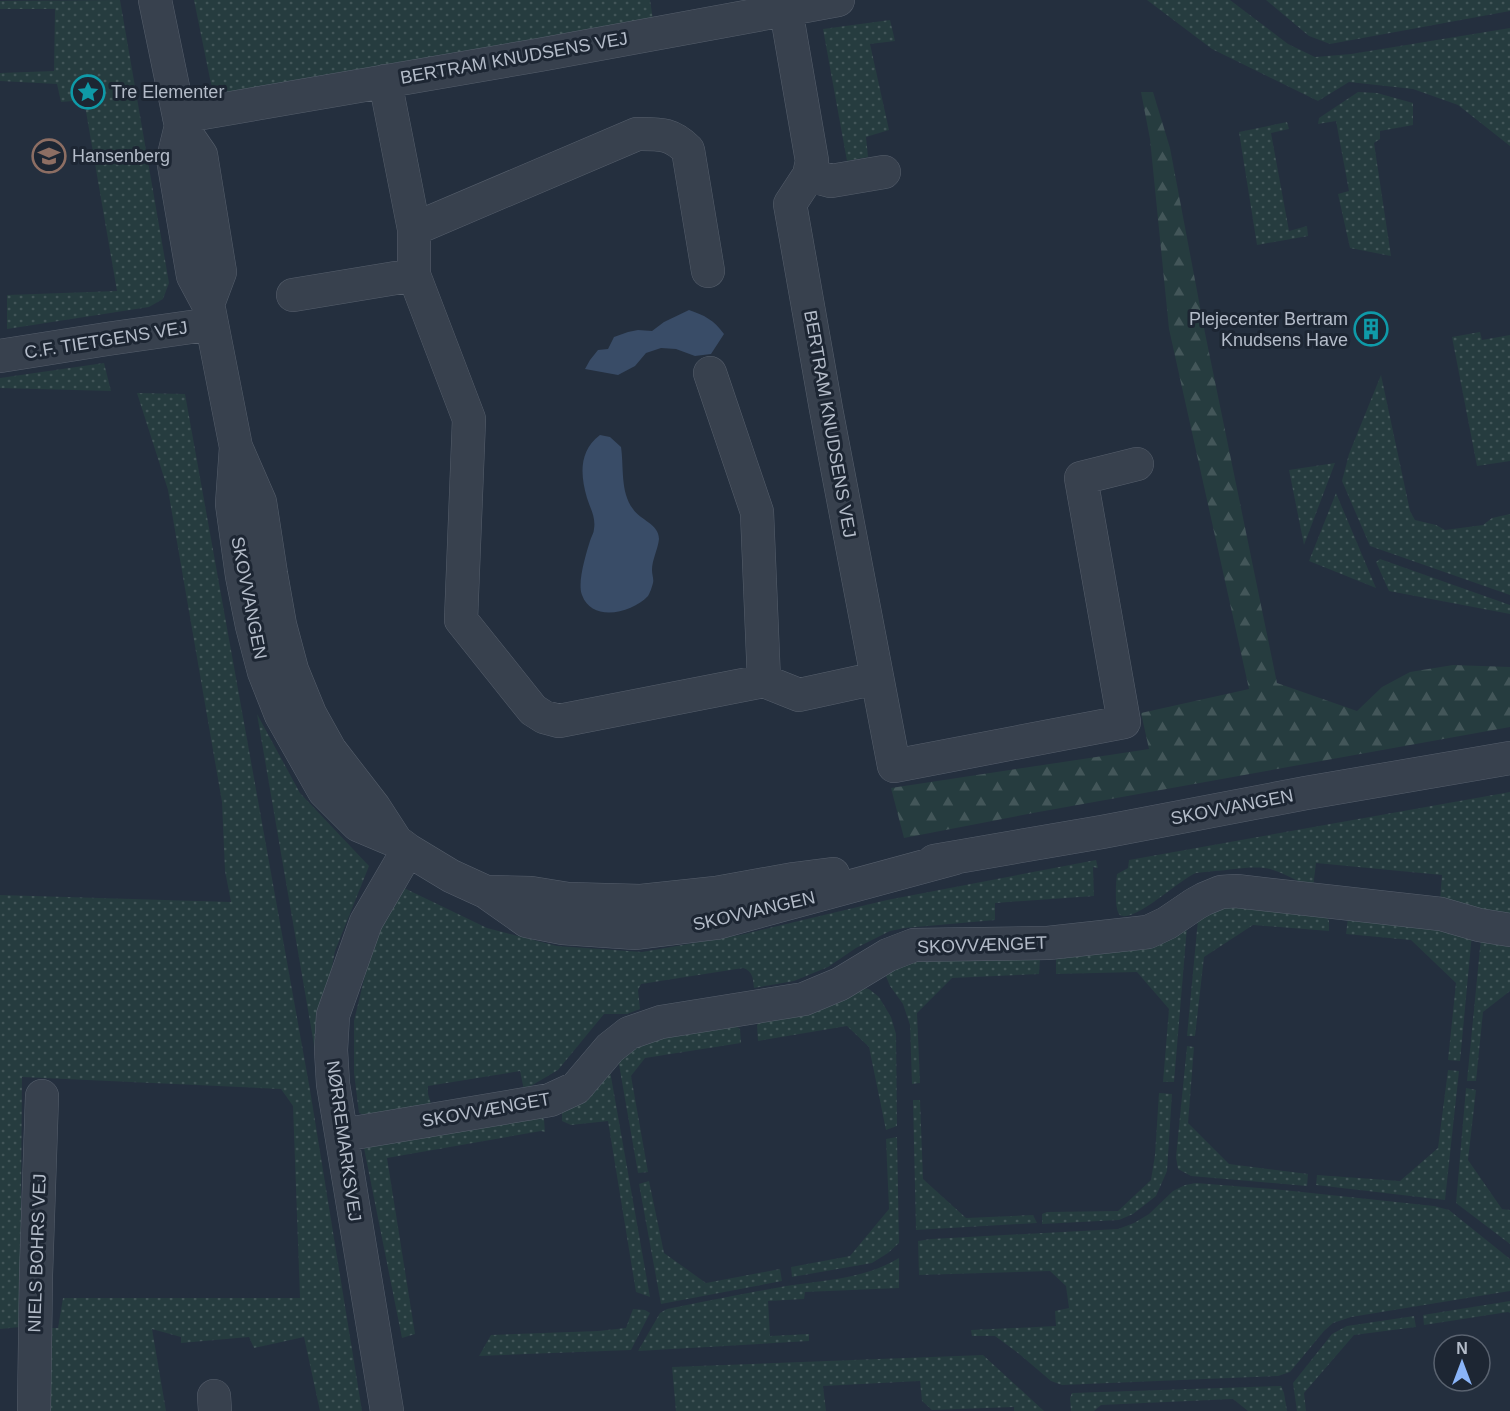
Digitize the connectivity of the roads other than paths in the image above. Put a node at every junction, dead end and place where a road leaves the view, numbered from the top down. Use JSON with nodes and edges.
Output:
{"nodes":[{"id":1,"x":155,"y":0,"type":"edge"},
{"id":2,"x":838,"y":0,"type":"edge"},
{"id":3,"x":786,"y":10,"type":"junction"},
{"id":4,"x":385,"y":81,"type":"junction"},
{"id":5,"x":180,"y":121,"type":"junction"},
{"id":6,"x":884,"y":172,"type":"dead end"},
{"id":7,"x":809,"y":175,"type":"junction"},
{"id":8,"x":414,"y":229,"type":"junction"},
{"id":9,"x":708,"y":271,"type":"dead end"},
{"id":10,"x":414,"y":275,"type":"junction"},
{"id":11,"x":293,"y":295,"type":"dead end"},
{"id":12,"x":210,"y":314,"type":"junction"},
{"id":13,"x":0,"y":356,"type":"edge"},
{"id":14,"x":710,"y":373,"type":"dead end"},
{"id":15,"x":1137,"y":464,"type":"dead end"},
{"id":16,"x":877,"y":678,"type":"junction"},
{"id":17,"x":764,"y":681,"type":"junction"},
{"id":18,"x":1510,"y":758,"type":"edge"},
{"id":19,"x":402,"y":845,"type":"junction"},
{"id":20,"x":1510,"y":930,"type":"edge"},
{"id":21,"x":42,"y":1096,"type":"dead end"},
{"id":22,"x":342,"y":1135,"type":"junction"},
{"id":23,"x":34,"y":1411,"type":"edge"},
{"id":24,"x":387,"y":1411,"type":"edge"}],
"edges":[{"from":1,"to":5,"type":"street","name":"SKOVVANGEN"},
{"from":2,"to":3,"type":"street","name":"BERTRAM KNUDSENS VEJ"},
{"from":3,"to":4,"type":"street","name":"BERTRAM KNUDSENS VEJ"},
{"from":3,"to":7,"type":"street"},
{"from":4,"to":5,"type":"street","name":"BERTRAM KNUDSENS VEJ"},
{"from":4,"to":8,"type":"street","name":"BERTRAM KNUDSENS VEJ"},
{"from":5,"to":12,"type":"street","name":"SKOVVANGEN"},
{"from":6,"to":7,"type":"street"},
{"from":7,"to":16,"type":"street","name":"BERTRAM KNUDSENS VEJ"},
{"from":8,"to":9,"type":"street"},
{"from":8,"to":10,"type":"street","name":"BERTRAM KNUDSENS VEJ"},
{"from":10,"to":11,"type":"street"},
{"from":10,"to":17,"type":"street","name":"BERTRAM KNUDSENS VEJ"},
{"from":12,"to":13,"type":"street","name":"C.F. TIETGENS VEJ"},
{"from":12,"to":19,"type":"street","name":"SKOVVANGEN"},
{"from":14,"to":17,"type":"street"},
{"from":15,"to":16,"type":"street","name":"BERTRAM KNUDSENS VEJ"},
{"from":16,"to":17,"type":"street"},
{"from":18,"to":19,"type":"street","name":"SKOVVANGEN"},
{"from":19,"to":22,"type":"street","name":"NØRREMARKSVEJ"},
{"from":20,"to":22,"type":"street","name":"SKOVVÆNGET"},
{"from":21,"to":23,"type":"street","name":"NIELS BOHRS VEJ"},
{"from":22,"to":24,"type":"street","name":"NØRREMARKSVEJ"}]}
